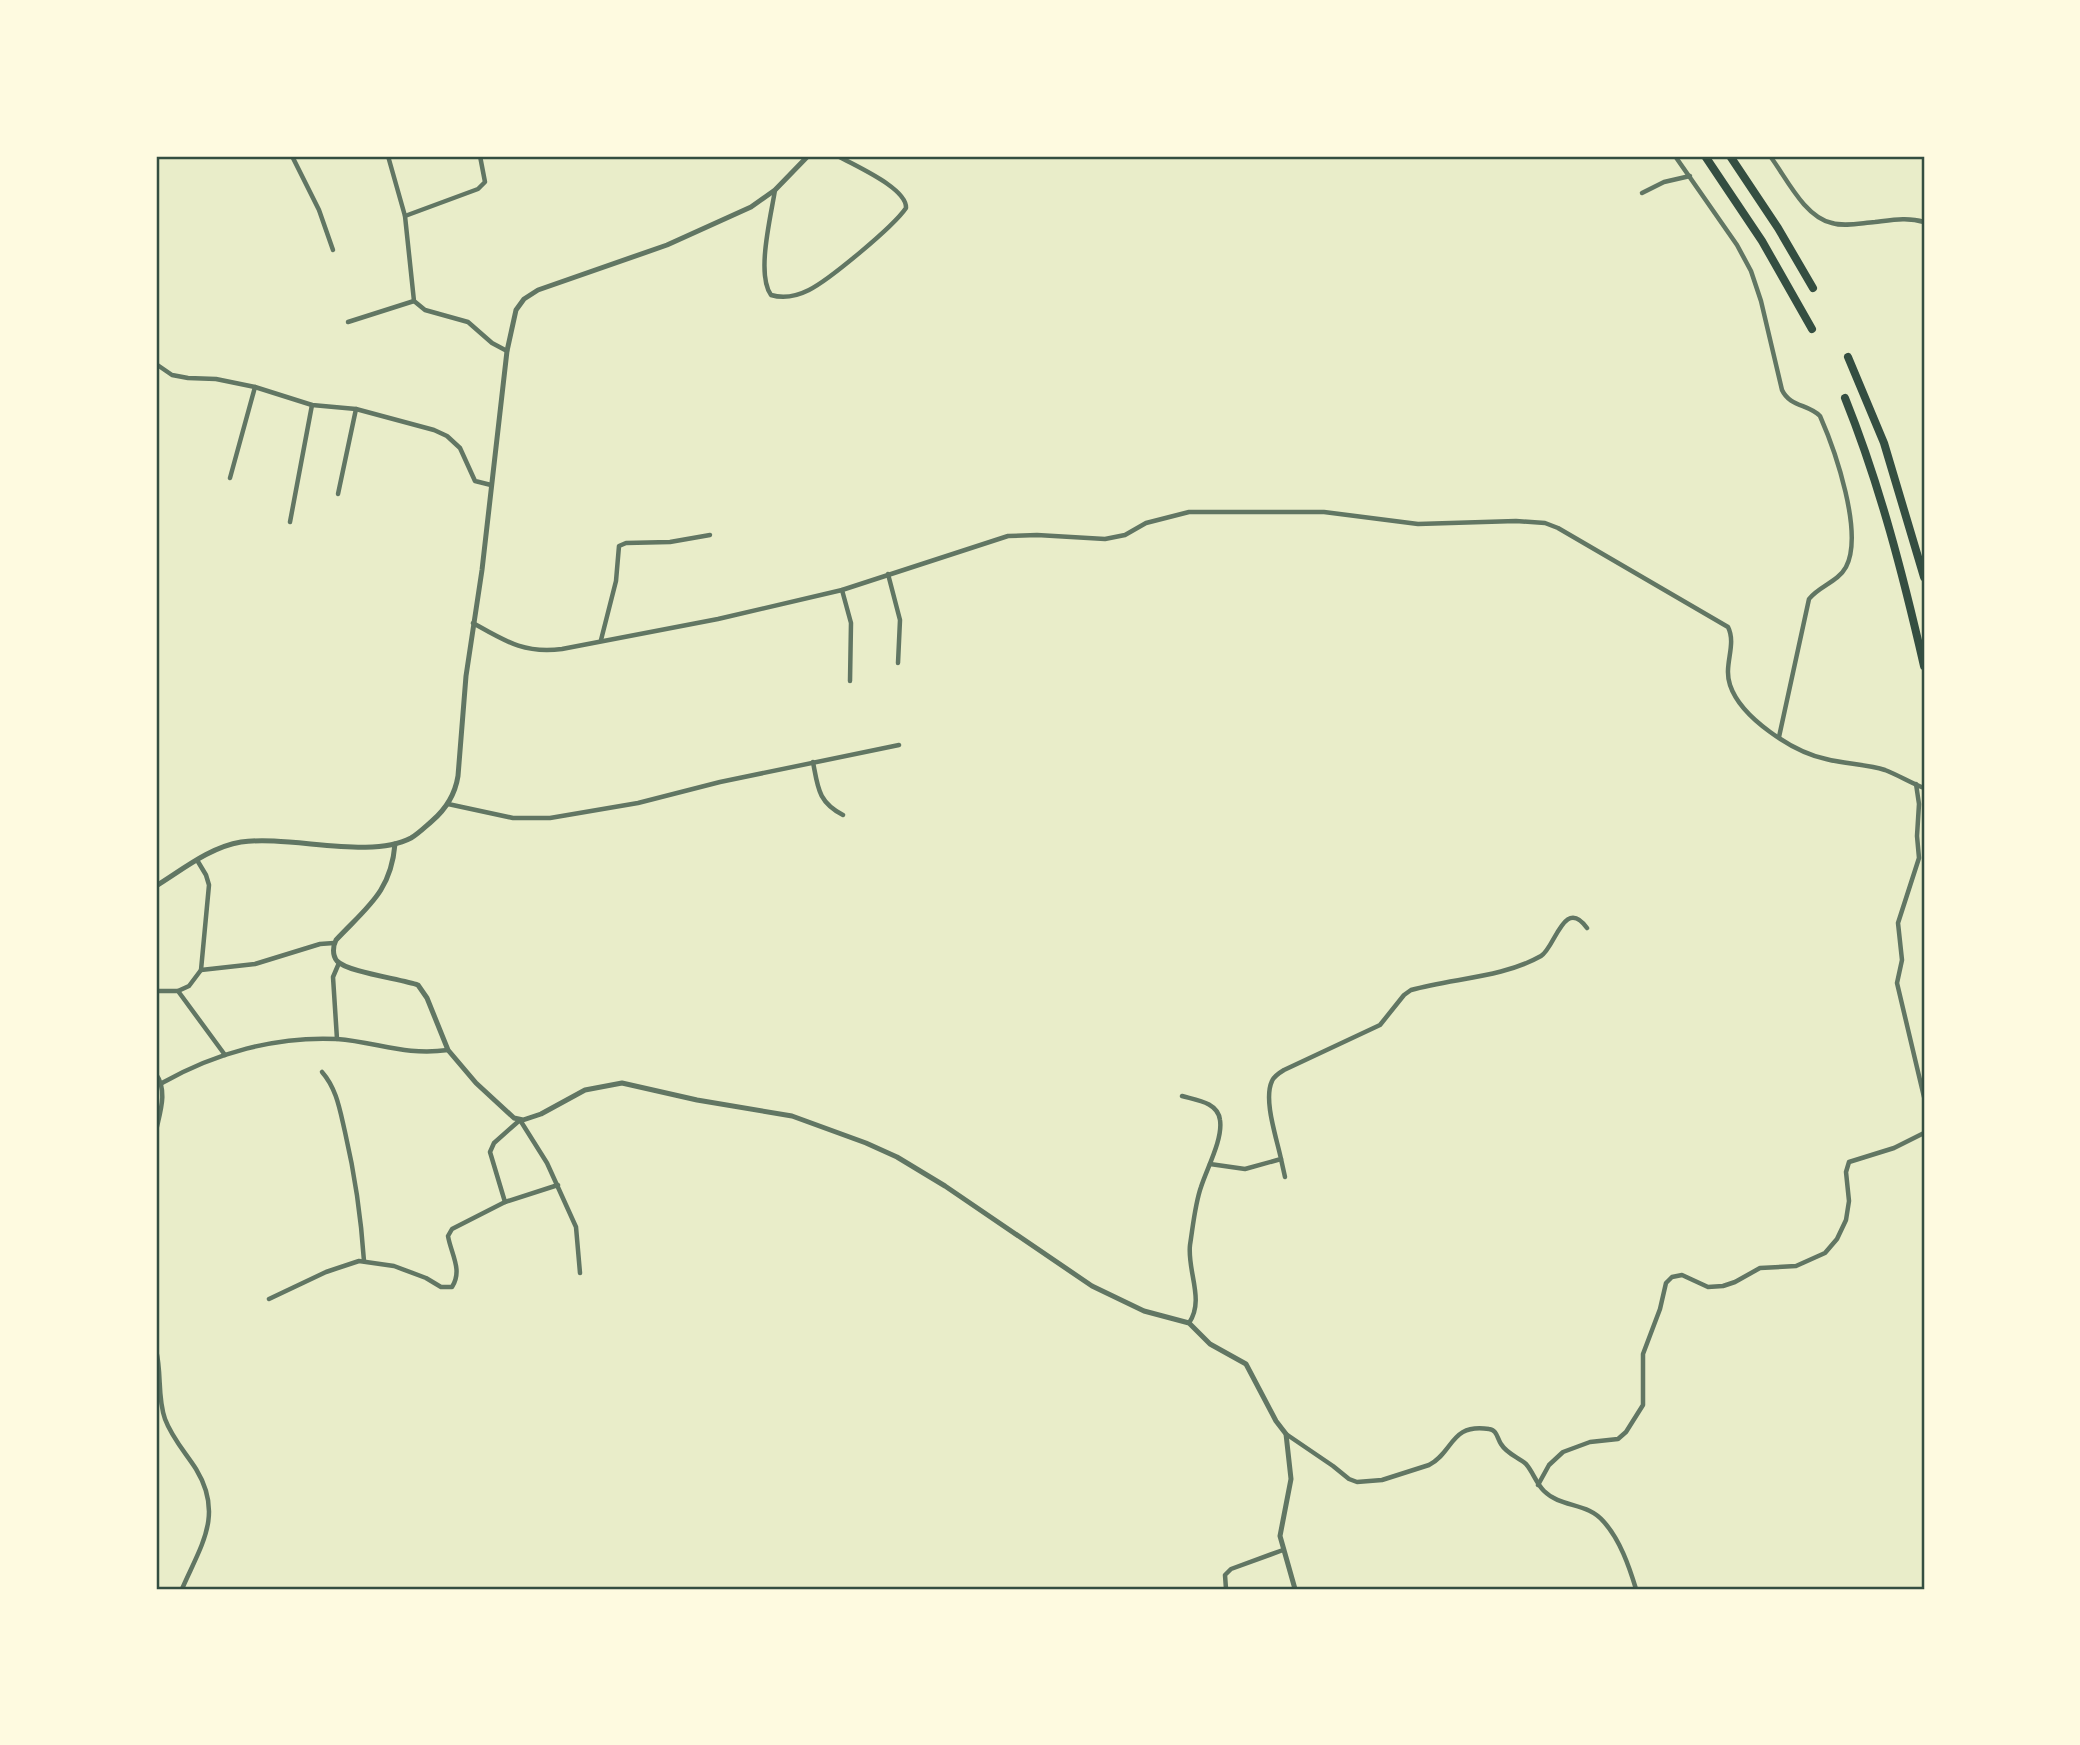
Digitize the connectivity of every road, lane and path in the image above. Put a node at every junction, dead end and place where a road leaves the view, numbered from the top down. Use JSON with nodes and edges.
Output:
{"nodes":[{"id":1,"x":292,"y":156,"type":"edge"},
{"id":2,"x":388,"y":156,"type":"edge"},
{"id":3,"x":480,"y":156,"type":"edge"},
{"id":4,"x":808,"y":156,"type":"edge"},
{"id":5,"x":838,"y":156,"type":"edge"},
{"id":6,"x":1675,"y":156,"type":"edge"},
{"id":7,"x":1705,"y":156,"type":"edge"},
{"id":8,"x":1730,"y":156,"type":"edge"},
{"id":9,"x":1770,"y":156,"type":"edge"},
{"id":10,"x":1690,"y":176,"type":"junction"},
{"id":11,"x":775,"y":190,"type":"junction"},
{"id":12,"x":1642,"y":193,"type":"dead end"},
{"id":13,"x":405,"y":216,"type":"junction"},
{"id":14,"x":1924,"y":222,"type":"edge"},
{"id":15,"x":333,"y":250,"type":"dead end"},
{"id":16,"x":1813,"y":288,"type":"dead end"},
{"id":17,"x":414,"y":301,"type":"junction"},
{"id":18,"x":348,"y":322,"type":"dead end"},
{"id":19,"x":1812,"y":330,"type":"dead end"},
{"id":20,"x":507,"y":351,"type":"junction"},
{"id":21,"x":1848,"y":357,"type":"dead end"},
{"id":22,"x":156,"y":364,"type":"edge"},
{"id":23,"x":256,"y":387,"type":"junction"},
{"id":24,"x":1845,"y":398,"type":"dead end"},
{"id":25,"x":312,"y":405,"type":"junction"},
{"id":26,"x":356,"y":409,"type":"junction"},
{"id":27,"x":230,"y":478,"type":"dead end"},
{"id":28,"x":491,"y":485,"type":"junction"},
{"id":29,"x":338,"y":494,"type":"dead end"},
{"id":30,"x":290,"y":522,"type":"dead end"},
{"id":31,"x":710,"y":535,"type":"dead end"},
{"id":32,"x":888,"y":574,"type":"junction"},
{"id":33,"x":1924,"y":577,"type":"edge"},
{"id":34,"x":842,"y":590,"type":"junction"},
{"id":35,"x":473,"y":623,"type":"junction"},
{"id":36,"x":601,"y":641,"type":"junction"},
{"id":37,"x":898,"y":663,"type":"dead end"},
{"id":38,"x":1924,"y":666,"type":"edge"},
{"id":39,"x":850,"y":681,"type":"dead end"},
{"id":40,"x":1779,"y":737,"type":"junction"},
{"id":41,"x":899,"y":745,"type":"dead end"},
{"id":42,"x":813,"y":762,"type":"junction"},
{"id":43,"x":1916,"y":784,"type":"junction"},
{"id":44,"x":1924,"y":788,"type":"edge"},
{"id":45,"x":448,"y":804,"type":"junction"},
{"id":46,"x":843,"y":815,"type":"dead end"},
{"id":47,"x":396,"y":844,"type":"junction"},
{"id":48,"x":197,"y":860,"type":"junction"},
{"id":49,"x":156,"y":886,"type":"edge"},
{"id":50,"x":1587,"y":928,"type":"dead end"},
{"id":51,"x":334,"y":943,"type":"junction"},
{"id":52,"x":340,"y":963,"type":"junction"},
{"id":53,"x":201,"y":970,"type":"junction"},
{"id":54,"x":156,"y":991,"type":"edge"},
{"id":55,"x":178,"y":991,"type":"junction"},
{"id":56,"x":337,"y":1040,"type":"junction"},
{"id":57,"x":448,"y":1050,"type":"junction"},
{"id":58,"x":225,"y":1055,"type":"junction"},
{"id":59,"x":323,"y":1072,"type":"dead end"},
{"id":60,"x":156,"y":1074,"type":"edge"},
{"id":61,"x":162,"y":1083,"type":"junction"},
{"id":62,"x":1182,"y":1096,"type":"dead end"},
{"id":63,"x":1924,"y":1097,"type":"edge"},
{"id":64,"x":520,"y":1120,"type":"junction"},
{"id":65,"x":156,"y":1131,"type":"edge"},
{"id":66,"x":1924,"y":1133,"type":"edge"},
{"id":67,"x":1281,"y":1159,"type":"junction"},
{"id":68,"x":1210,"y":1164,"type":"junction"},
{"id":69,"x":1285,"y":1177,"type":"dead end"},
{"id":70,"x":558,"y":1185,"type":"junction"},
{"id":71,"x":505,"y":1202,"type":"junction"},
{"id":72,"x":364,"y":1261,"type":"junction"},
{"id":73,"x":580,"y":1273,"type":"dead end"},
{"id":74,"x":269,"y":1299,"type":"dead end"},
{"id":75,"x":1189,"y":1323,"type":"junction"},
{"id":76,"x":156,"y":1350,"type":"edge"},
{"id":77,"x":1286,"y":1434,"type":"junction"},
{"id":78,"x":1538,"y":1485,"type":"junction"},
{"id":79,"x":1283,"y":1550,"type":"junction"},
{"id":80,"x":183,"y":1589,"type":"edge"},
{"id":81,"x":1226,"y":1589,"type":"edge"},
{"id":82,"x":1295,"y":1589,"type":"edge"},
{"id":83,"x":1636,"y":1589,"type":"edge"}],
"edges":[{"from":1,"to":15,"type":"street"},
{"from":2,"to":13,"type":"street"},
{"from":3,"to":13,"type":"street"},
{"from":4,"to":11,"type":"street"},
{"from":5,"to":11,"type":"street"},
{"from":6,"to":10,"type":"street"},
{"from":7,"to":19,"type":"highway"},
{"from":8,"to":16,"type":"highway"},
{"from":9,"to":14,"type":"street"},
{"from":10,"to":12,"type":"street"},
{"from":10,"to":40,"type":"street"},
{"from":11,"to":20,"type":"street"},
{"from":13,"to":17,"type":"street"},
{"from":17,"to":18,"type":"street"},
{"from":17,"to":20,"type":"street"},
{"from":20,"to":28,"type":"street"},
{"from":21,"to":33,"type":"highway"},
{"from":22,"to":23,"type":"street"},
{"from":23,"to":25,"type":"street"},
{"from":23,"to":27,"type":"street"},
{"from":24,"to":38,"type":"highway"},
{"from":25,"to":26,"type":"street"},
{"from":25,"to":30,"type":"street"},
{"from":26,"to":28,"type":"street"},
{"from":26,"to":29,"type":"street"},
{"from":28,"to":35,"type":"street"},
{"from":31,"to":36,"type":"street"},
{"from":32,"to":34,"type":"street"},
{"from":32,"to":37,"type":"street"},
{"from":32,"to":40,"type":"street"},
{"from":34,"to":36,"type":"street"},
{"from":34,"to":39,"type":"street"},
{"from":35,"to":36,"type":"street"},
{"from":35,"to":45,"type":"street"},
{"from":40,"to":43,"type":"street"},
{"from":41,"to":42,"type":"street"},
{"from":42,"to":45,"type":"street"},
{"from":42,"to":46,"type":"street"},
{"from":43,"to":44,"type":"street"},
{"from":43,"to":63,"type":"street"},
{"from":45,"to":47,"type":"street"},
{"from":47,"to":48,"type":"street"},
{"from":47,"to":51,"type":"street"},
{"from":48,"to":49,"type":"street"},
{"from":48,"to":53,"type":"street"},
{"from":50,"to":67,"type":"street"},
{"from":51,"to":52,"type":"street"},
{"from":51,"to":53,"type":"street"},
{"from":52,"to":56,"type":"street"},
{"from":52,"to":57,"type":"street"},
{"from":53,"to":55,"type":"street"},
{"from":54,"to":55,"type":"street"},
{"from":55,"to":58,"type":"street"},
{"from":56,"to":57,"type":"street"},
{"from":56,"to":58,"type":"street"},
{"from":57,"to":64,"type":"street"},
{"from":58,"to":61,"type":"street"},
{"from":59,"to":72,"type":"street"},
{"from":60,"to":61,"type":"street"},
{"from":61,"to":65,"type":"street"},
{"from":62,"to":68,"type":"street"},
{"from":64,"to":70,"type":"street"},
{"from":64,"to":71,"type":"street"},
{"from":64,"to":75,"type":"street"},
{"from":66,"to":78,"type":"street"},
{"from":67,"to":68,"type":"street"},
{"from":67,"to":69,"type":"street"},
{"from":68,"to":75,"type":"street"},
{"from":70,"to":71,"type":"street"},
{"from":70,"to":73,"type":"street"},
{"from":71,"to":72,"type":"street"},
{"from":72,"to":74,"type":"street"},
{"from":75,"to":77,"type":"street"},
{"from":76,"to":80,"type":"street"},
{"from":77,"to":78,"type":"street"},
{"from":77,"to":79,"type":"street"},
{"from":78,"to":83,"type":"street"},
{"from":79,"to":81,"type":"street"},
{"from":79,"to":82,"type":"street"}]}
